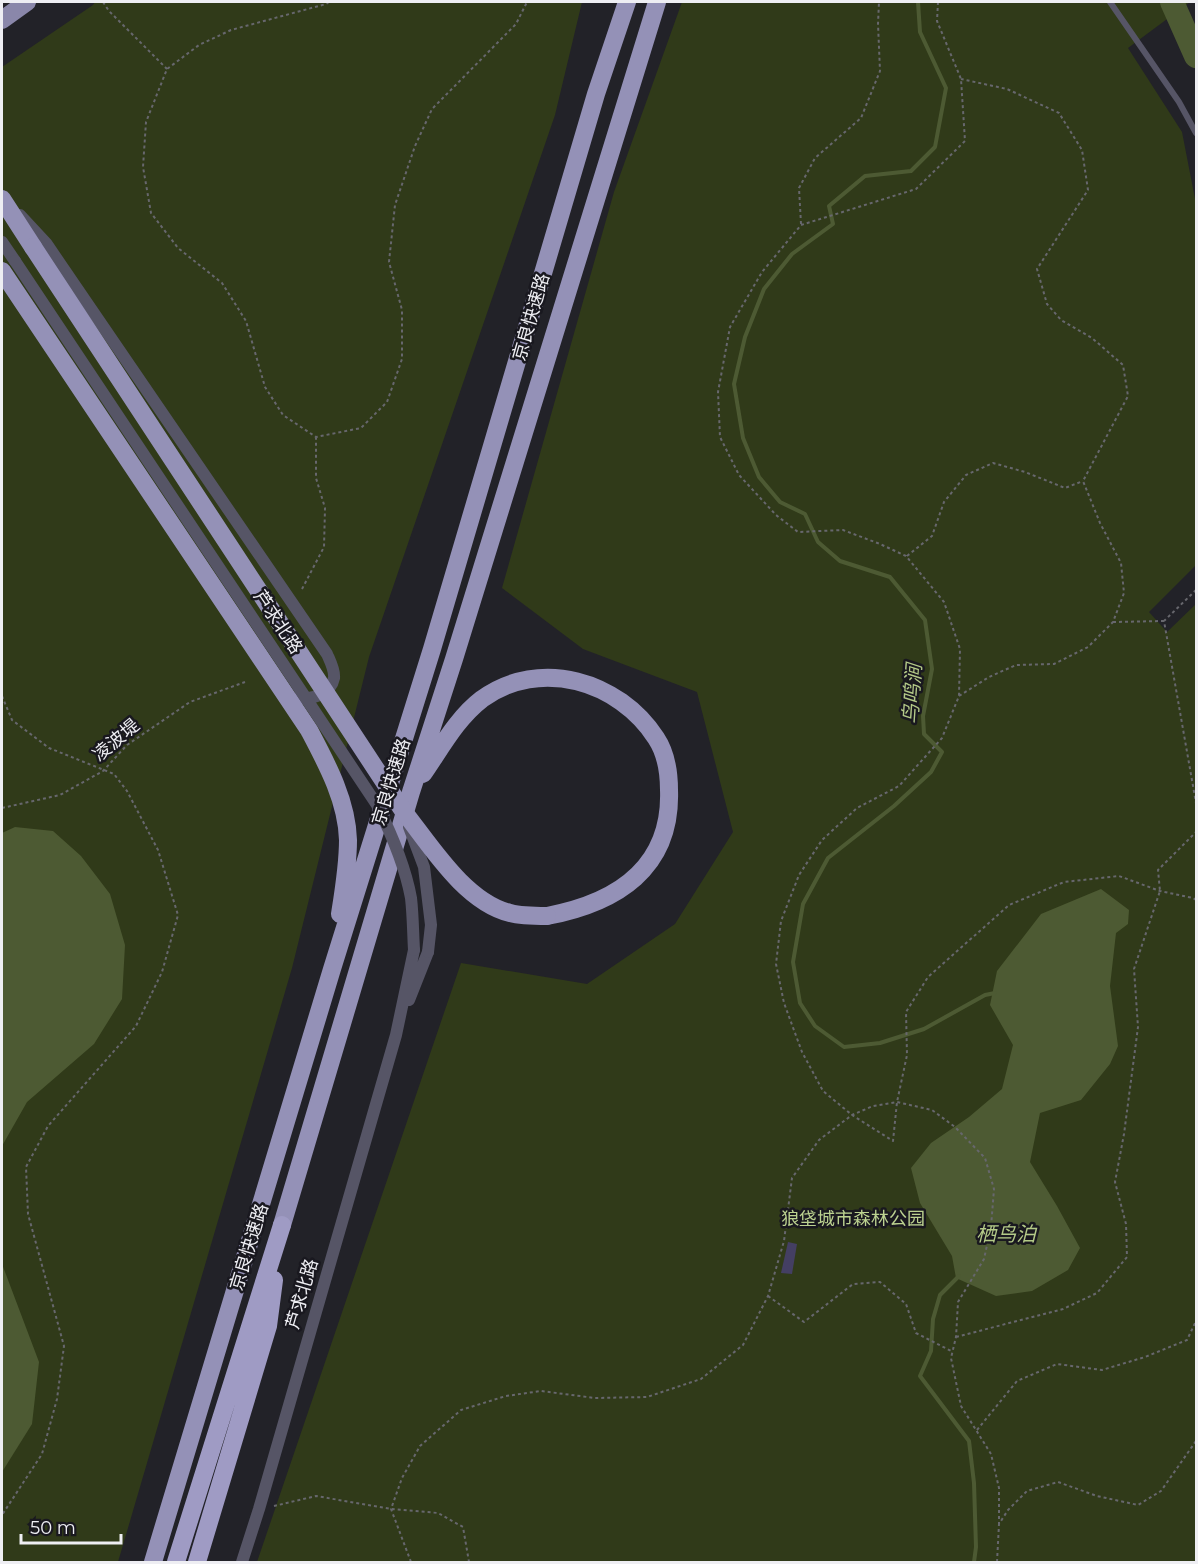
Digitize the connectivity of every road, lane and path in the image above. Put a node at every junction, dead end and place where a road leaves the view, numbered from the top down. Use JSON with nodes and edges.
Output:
{"nodes":[{"id":1,"x":27,"y":2,"type":"edge"},
{"id":2,"x":103,"y":2,"type":"edge"},
{"id":3,"x":328,"y":2,"type":"edge"},
{"id":4,"x":527,"y":2,"type":"edge"},
{"id":5,"x":627,"y":2,"type":"edge"},
{"id":6,"x":657,"y":2,"type":"edge"},
{"id":7,"x":879,"y":2,"type":"edge"},
{"id":8,"x":938,"y":2,"type":"edge"},
{"id":9,"x":1110,"y":2,"type":"edge"},
{"id":10,"x":2,"y":20,"type":"edge"},
{"id":11,"x":167,"y":69,"type":"junction"},
{"id":12,"x":961,"y":79,"type":"junction"},
{"id":13,"x":1197,"y":133,"type":"edge"},
{"id":14,"x":2,"y":197,"type":"edge"},
{"id":15,"x":801,"y":225,"type":"junction"},
{"id":16,"x":2,"y":242,"type":"edge"},
{"id":17,"x":8,"y":266,"type":"edge"},
{"id":18,"x":316,"y":437,"type":"junction"},
{"id":19,"x":1083,"y":481,"type":"junction"},
{"id":20,"x":906,"y":556,"type":"junction"},
{"id":21,"x":302,"y":590,"type":"dead end"},
{"id":22,"x":1197,"y":590,"type":"edge"},
{"id":23,"x":1164,"y":621,"type":"junction"},
{"id":24,"x":1113,"y":622,"type":"junction"},
{"id":25,"x":276,"y":680,"type":"junction"},
{"id":26,"x":245,"y":682,"type":"dead end"},
{"id":27,"x":2,"y":696,"type":"edge"},
{"id":28,"x":959,"y":696,"type":"junction"},
{"id":29,"x":103,"y":771,"type":"junction"},
{"id":30,"x":411,"y":792,"type":"junction"},
{"id":31,"x":1197,"y":803,"type":"edge"},
{"id":32,"x":2,"y":808,"type":"edge"},
{"id":33,"x":404,"y":812,"type":"junction"},
{"id":34,"x":1197,"y":832,"type":"edge"},
{"id":35,"x":1160,"y":891,"type":"junction"},
{"id":36,"x":1197,"y":900,"type":"edge"},
{"id":37,"x":332,"y":969,"type":"junction"},
{"id":38,"x":396,"y":1035,"type":"junction"},
{"id":39,"x":897,"y":1102,"type":"junction"},
{"id":40,"x":852,"y":1115,"type":"junction"},
{"id":41,"x":282,"y":1225,"type":"junction"},
{"id":42,"x":768,"y":1296,"type":"junction"},
{"id":43,"x":1197,"y":1321,"type":"edge"},
{"id":44,"x":956,"y":1336,"type":"junction"},
{"id":45,"x":953,"y":1352,"type":"junction"},
{"id":46,"x":976,"y":1431,"type":"junction"},
{"id":47,"x":1197,"y":1441,"type":"edge"},
{"id":48,"x":259,"y":1509,"type":"junction"},
{"id":49,"x":391,"y":1509,"type":"junction"},
{"id":50,"x":2,"y":1515,"type":"edge"},
{"id":51,"x":999,"y":1524,"type":"junction"},
{"id":52,"x":153,"y":1563,"type":"edge"},
{"id":53,"x":176,"y":1563,"type":"edge"},
{"id":54,"x":197,"y":1563,"type":"edge"},
{"id":55,"x":242,"y":1563,"type":"edge"},
{"id":56,"x":411,"y":1563,"type":"edge"},
{"id":57,"x":469,"y":1563,"type":"edge"},
{"id":58,"x":997,"y":1563,"type":"edge"}],
"edges":[{"from":1,"to":10,"type":"main road"},
{"from":2,"to":11,"type":"path"},
{"from":3,"to":11,"type":"path"},
{"from":4,"to":18,"type":"path"},
{"from":5,"to":37,"type":"highway","name":"京良快速路"},
{"from":6,"to":30,"type":"highway","name":"京良快速路"},
{"from":7,"to":15,"type":"path"},
{"from":8,"to":12,"type":"path"},
{"from":9,"to":13,"type":"lane"},
{"from":11,"to":18,"type":"path"},
{"from":12,"to":15,"type":"path"},
{"from":12,"to":19,"type":"path"},
{"from":14,"to":25,"type":"street"},
{"from":14,"to":33,"type":"highway","bridge":true},
{"from":15,"to":20,"type":"path"},
{"from":16,"to":17,"type":"street","name":"芦求北路"},
{"from":17,"to":25,"type":"highway"},
{"from":17,"to":38,"type":"street","name":"芦求北路","bridge":true},
{"from":18,"to":21,"type":"path"},
{"from":19,"to":20,"type":"path"},
{"from":19,"to":24,"type":"path"},
{"from":20,"to":28,"type":"path"},
{"from":22,"to":23,"type":"path"},
{"from":23,"to":24,"type":"path"},
{"from":23,"to":31,"type":"path"},
{"from":24,"to":28,"type":"path"},
{"from":25,"to":37,"type":"highway"},
{"from":26,"to":29,"type":"path","name":"凌波堤"},
{"from":27,"to":29,"type":"path"},
{"from":28,"to":40,"type":"path"},
{"from":29,"to":32,"type":"path","name":"凌波堤"},
{"from":29,"to":50,"type":"path"},
{"from":30,"to":33,"type":"highway","bridge":true},
{"from":30,"to":41,"type":"highway","name":"京良快速路"},
{"from":33,"to":38,"type":"street","name":"芦求北路","bridge":true},
{"from":34,"to":35,"type":"path"},
{"from":35,"to":36,"type":"path"},
{"from":35,"to":39,"type":"path"},
{"from":35,"to":44,"type":"path"},
{"from":37,"to":52,"type":"highway","name":"京良快速路"},
{"from":38,"to":48,"type":"street","name":"芦求北路"},
{"from":39,"to":40,"type":"path"},
{"from":39,"to":40,"type":"path"},
{"from":39,"to":44,"type":"path"},
{"from":40,"to":42,"type":"path"},
{"from":41,"to":53,"type":"highway"},
{"from":41,"to":54,"type":"highway"},
{"from":42,"to":45,"type":"path"},
{"from":42,"to":49,"type":"path"},
{"from":43,"to":46,"type":"path"},
{"from":44,"to":45,"type":"path"},
{"from":45,"to":46,"type":"path"},
{"from":46,"to":51,"type":"path"},
{"from":47,"to":51,"type":"path"},
{"from":48,"to":49,"type":"path"},
{"from":48,"to":55,"type":"street","name":"芦求北路"},
{"from":49,"to":56,"type":"path"},
{"from":49,"to":57,"type":"path"},
{"from":51,"to":58,"type":"path"}]}
